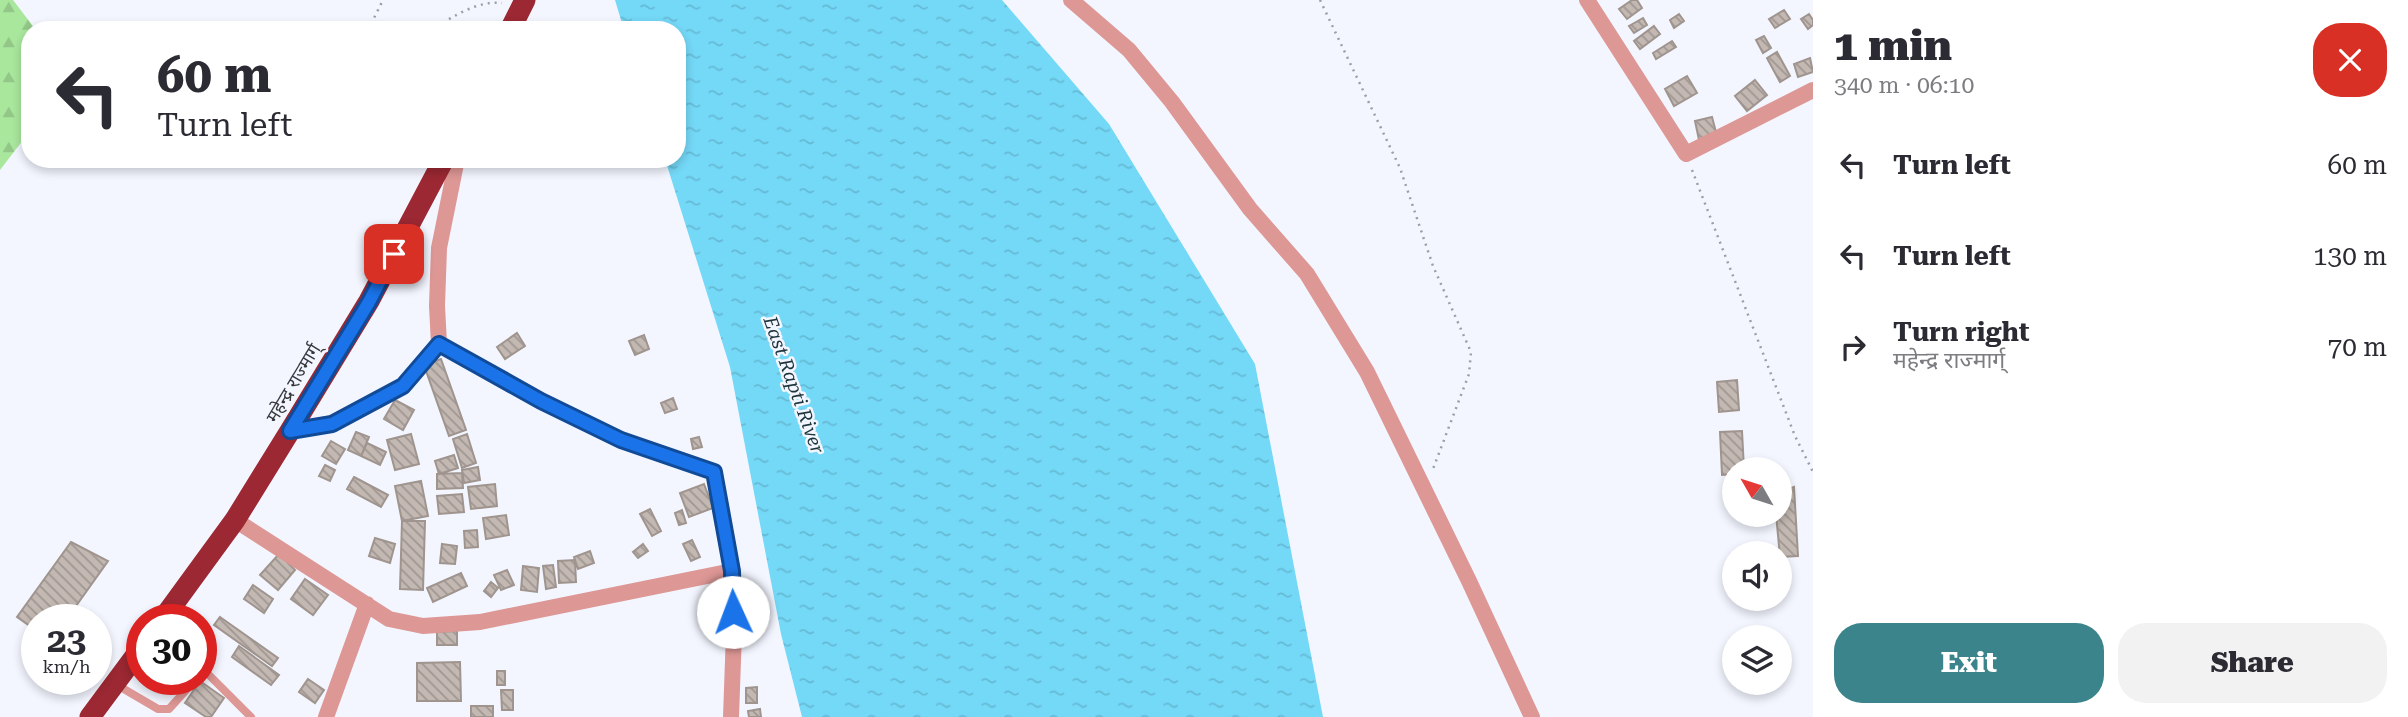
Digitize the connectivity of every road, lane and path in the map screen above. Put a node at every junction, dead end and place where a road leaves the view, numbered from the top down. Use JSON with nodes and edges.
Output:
{"nodes":[{"id":1,"x":383,"y":0,"type":"edge"},
{"id":2,"x":1071,"y":0,"type":"edge"},
{"id":3,"x":1320,"y":0,"type":"edge"},
{"id":4,"x":1587,"y":0,"type":"edge"},
{"id":5,"x":523,"y":4,"type":"edge"},
{"id":6,"x":372,"y":21,"type":"edge"},
{"id":7,"x":447,"y":21,"type":"edge"},
{"id":8,"x":514,"y":21,"type":"edge"},
{"id":9,"x":1813,"y":90,"type":"edge"},
{"id":10,"x":1686,"y":155,"type":"junction"},
{"id":11,"x":439,"y":168,"type":"edge"},
{"id":12,"x":455,"y":168,"type":"edge"},
{"id":13,"x":439,"y":344,"type":"junction"},
{"id":14,"x":290,"y":431,"type":"junction"},
{"id":15,"x":1813,"y":472,"type":"edge"},
{"id":16,"x":1424,"y":492,"type":"junction"},
{"id":17,"x":235,"y":520,"type":"junction"},
{"id":18,"x":732,"y":571,"type":"junction"},
{"id":19,"x":174,"y":604,"type":"edge"},
{"id":20,"x":367,"y":604,"type":"junction"},
{"id":21,"x":126,"y":669,"type":"edge"},
{"id":22,"x":115,"y":684,"type":"junction"},
{"id":23,"x":217,"y":684,"type":"edge"},
{"id":24,"x":126,"y":690,"type":"edge"},
{"id":25,"x":134,"y":695,"type":"edge"},
{"id":26,"x":182,"y":695,"type":"edge"},
{"id":27,"x":90,"y":717,"type":"edge"},
{"id":28,"x":251,"y":717,"type":"edge"},
{"id":29,"x":326,"y":717,"type":"edge"},
{"id":30,"x":731,"y":717,"type":"edge"},
{"id":31,"x":1532,"y":717,"type":"edge"}],
"edges":[{"from":1,"to":6,"type":"path"},
{"from":2,"to":16,"type":"street"},
{"from":3,"to":16,"type":"path"},
{"from":4,"to":10,"type":"street"},
{"from":5,"to":7,"type":"path"},
{"from":5,"to":8,"type":"highway"},
{"from":9,"to":10,"type":"street"},
{"from":10,"to":15,"type":"path"},
{"from":11,"to":14,"type":"highway","name":"महेन्द्र राज्मार्ग्"},
{"from":12,"to":13,"type":"street"},
{"from":13,"to":14,"type":"street"},
{"from":13,"to":18,"type":"street"},
{"from":14,"to":17,"type":"highway","name":"महेन्द्र राज्मार्ग्"},
{"from":16,"to":31,"type":"street"},
{"from":17,"to":19,"type":"highway","name":"महेन्द्र राज्मार्ग्"},
{"from":17,"to":20,"type":"street"},
{"from":18,"to":20,"type":"street"},
{"from":18,"to":30,"type":"street"},
{"from":20,"to":29,"type":"street"},
{"from":21,"to":22,"type":"highway"},
{"from":22,"to":24,"type":"lane"},
{"from":22,"to":27,"type":"highway"},
{"from":23,"to":28,"type":"lane"},
{"from":25,"to":26,"type":"lane"}]}
